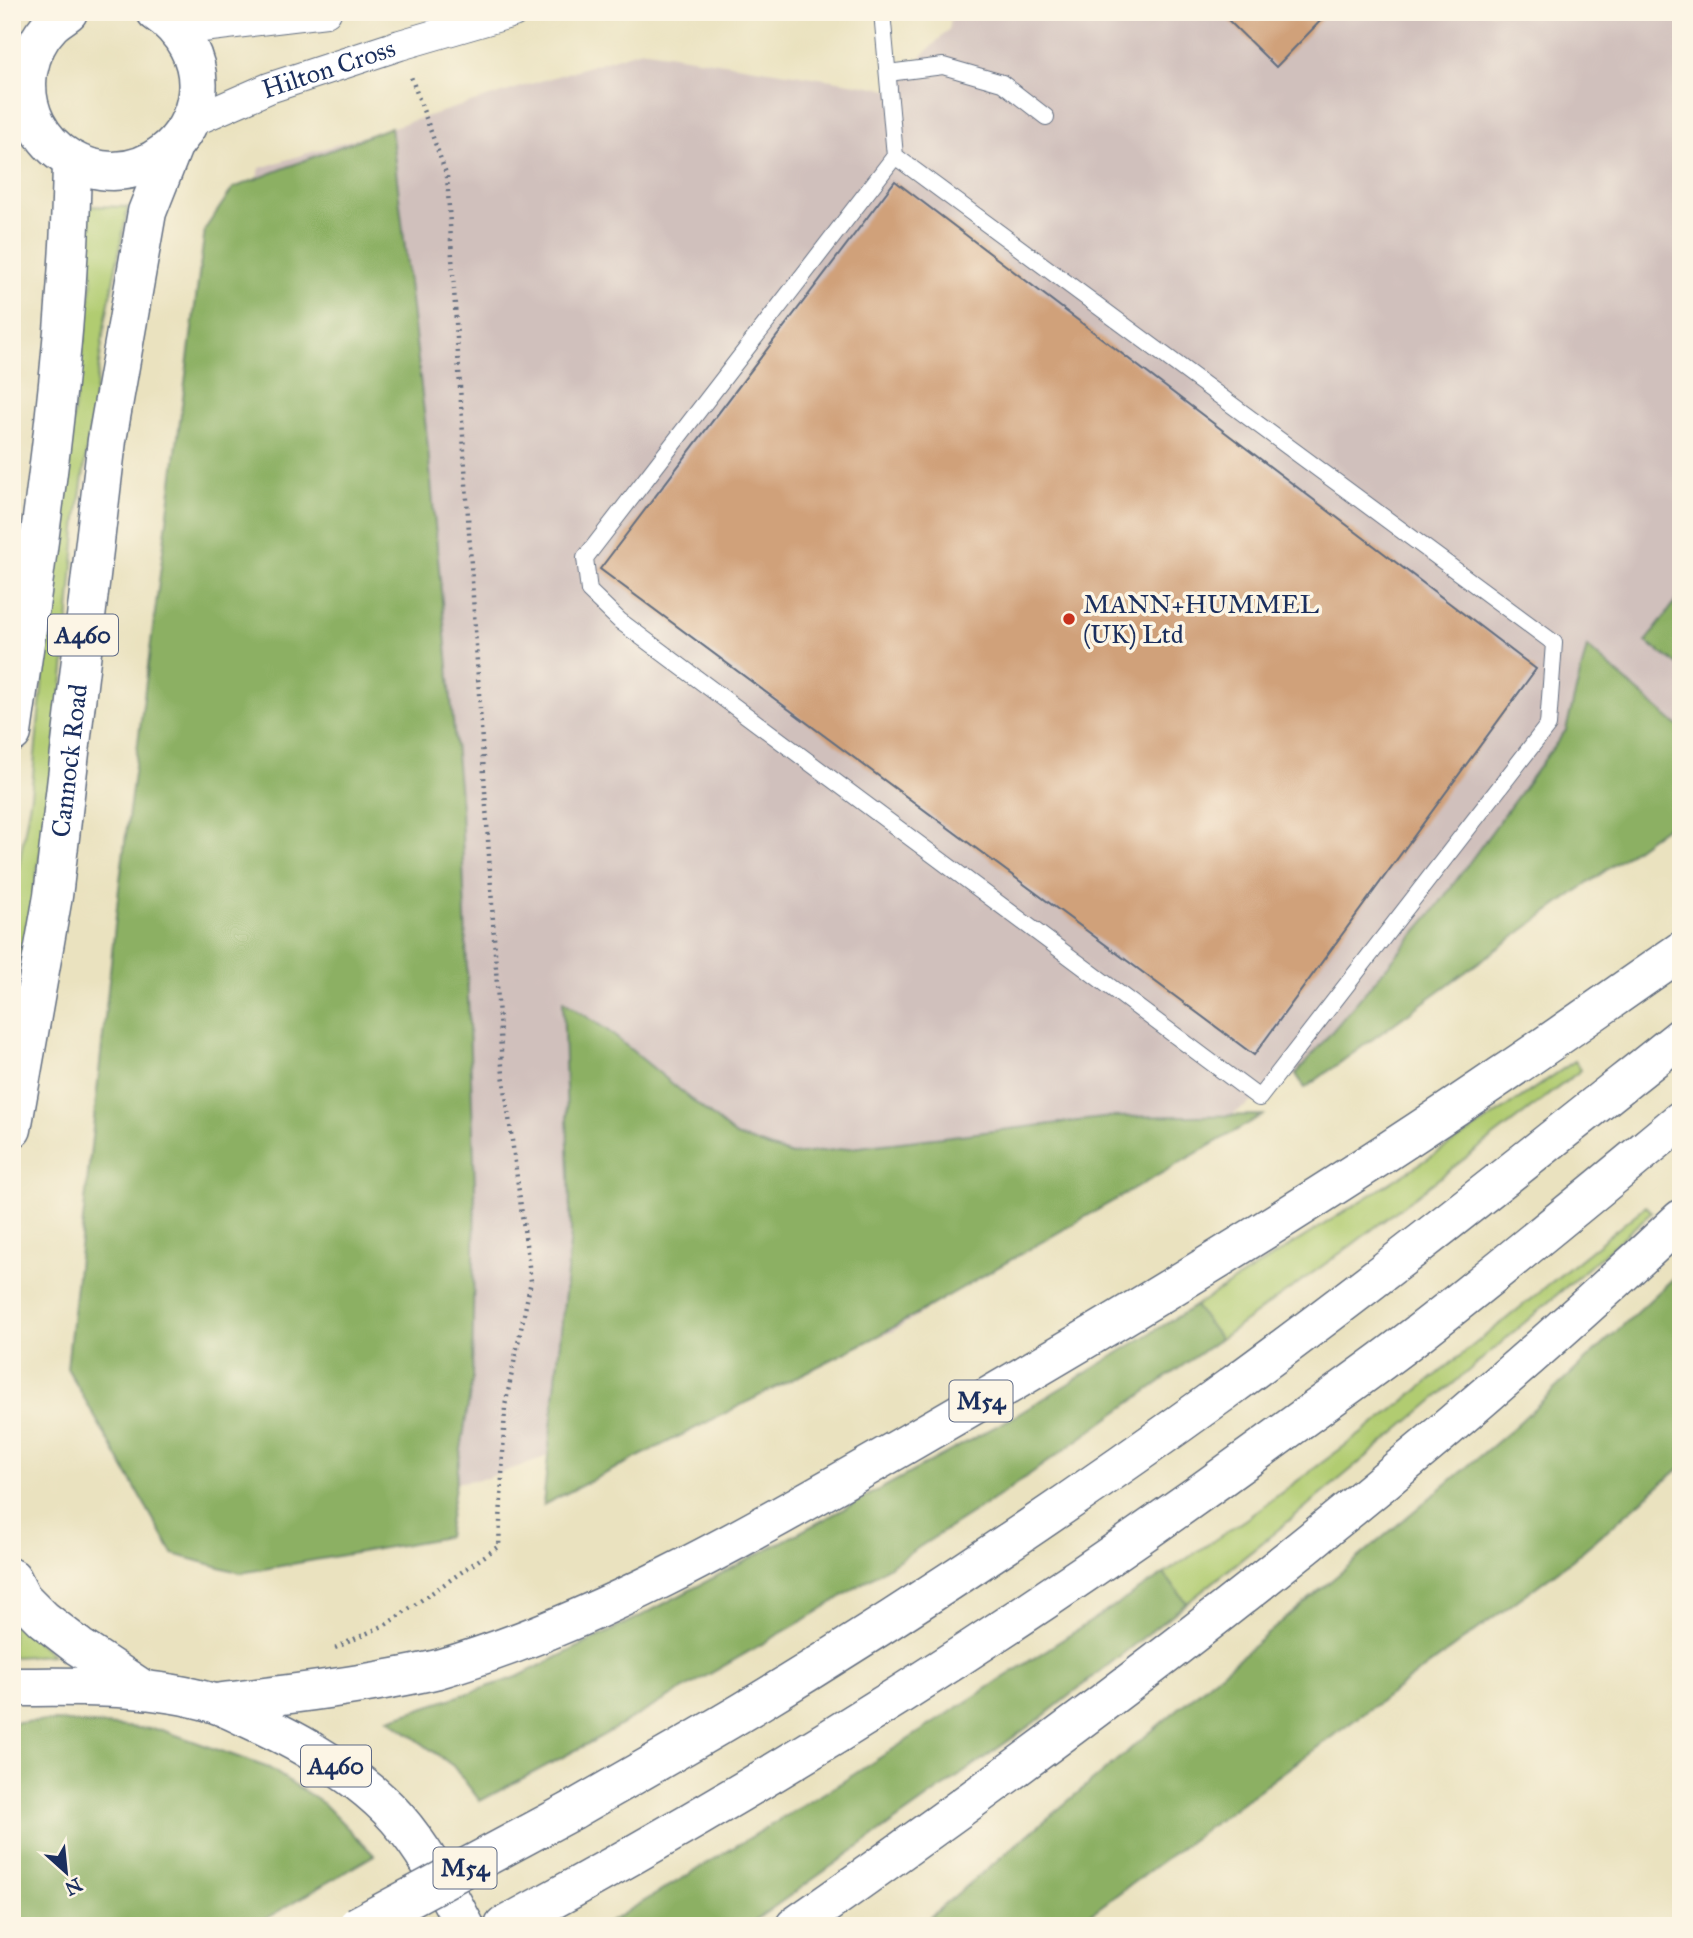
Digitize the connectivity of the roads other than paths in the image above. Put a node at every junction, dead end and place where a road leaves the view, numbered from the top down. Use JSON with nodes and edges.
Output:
{"nodes":[{"id":1,"x":326,"y":12,"type":"edge"},
{"id":2,"x":513,"y":12,"type":"edge"},
{"id":3,"x":883,"y":12,"type":"edge"},
{"id":4,"x":162,"y":17,"type":"edge"},
{"id":5,"x":44,"y":28,"type":"edge"},
{"id":6,"x":888,"y":74,"type":"junction"},
{"id":7,"x":1046,"y":117,"type":"dead end"},
{"id":8,"x":181,"y":135,"type":"junction"},
{"id":9,"x":48,"y":144,"type":"junction"},
{"id":10,"x":895,"y":156,"type":"junction"},
{"id":11,"x":12,"y":733,"type":"edge"},
{"id":12,"x":1681,"y":951,"type":"edge"},
{"id":13,"x":1681,"y":1037,"type":"edge"},
{"id":14,"x":1681,"y":1120,"type":"edge"},
{"id":15,"x":12,"y":1129,"type":"edge"},
{"id":16,"x":1681,"y":1219,"type":"edge"},
{"id":17,"x":12,"y":1578,"type":"edge"},
{"id":18,"x":12,"y":1687,"type":"edge"},
{"id":19,"x":144,"y":1690,"type":"junction"},
{"id":20,"x":215,"y":1703,"type":"junction"},
{"id":21,"x":357,"y":1926,"type":"edge"},
{"id":22,"x":465,"y":1926,"type":"edge"},
{"id":23,"x":504,"y":1926,"type":"edge"},
{"id":24,"x":796,"y":1926,"type":"edge"}],
"edges":[{"from":1,"to":4,"type":"street","name":"Hilton Cross"},
{"from":2,"to":8,"type":"street","name":"Hilton Cross"},
{"from":3,"to":6,"type":"lane"},
{"from":4,"to":8,"type":"highway","name":"Cannock Road"},
{"from":5,"to":9,"type":"highway"},
{"from":6,"to":7,"type":"lane"},
{"from":6,"to":10,"type":"lane"},
{"from":8,"to":9,"type":"highway"},
{"from":8,"to":15,"type":"highway","name":"Cannock Road","number":"A460"},
{"from":9,"to":11,"type":"highway","number":"A460"},
{"from":10,"to":10,"type":"lane"},
{"from":12,"to":20,"type":"highway","number":"M54"},
{"from":13,"to":21,"type":"highway","number":"M54","bridge":true},
{"from":14,"to":23,"type":"highway","number":"M54"},
{"from":16,"to":24,"type":"highway"},
{"from":17,"to":19,"type":"highway","number":"A460"},
{"from":18,"to":19,"type":"highway"},
{"from":19,"to":20,"type":"highway","number":"A460"},
{"from":20,"to":22,"type":"highway","number":"A460"}]}
